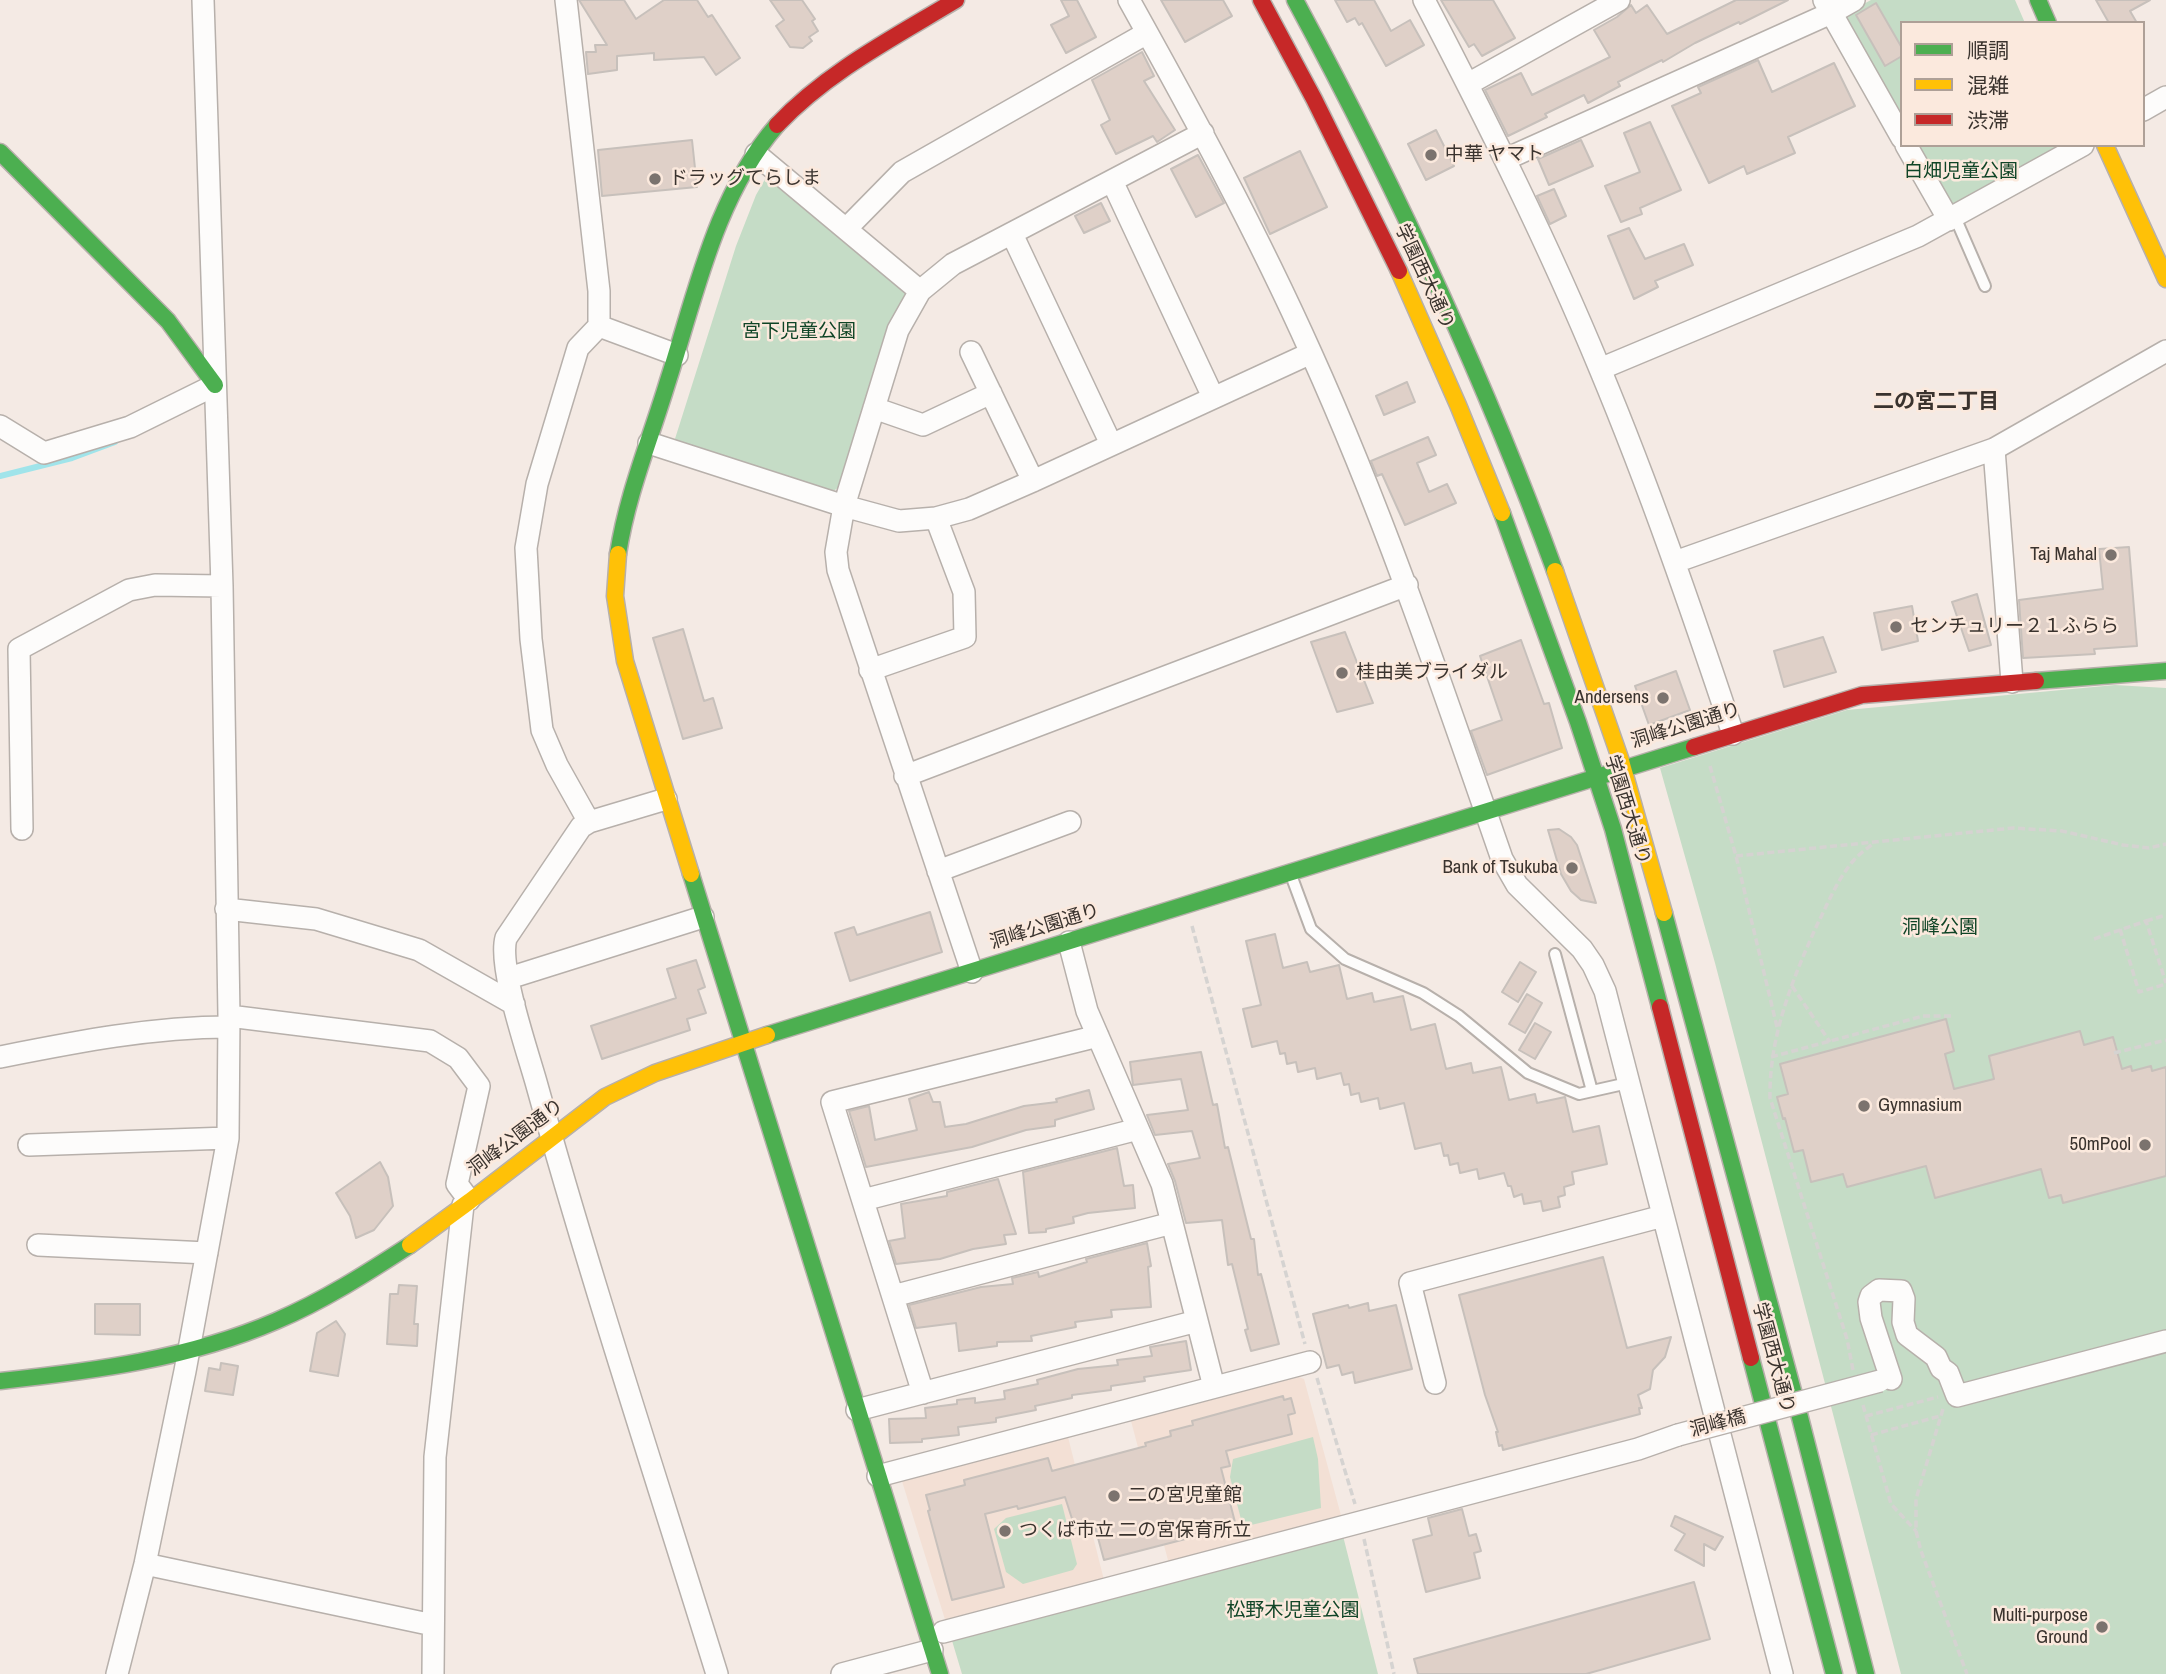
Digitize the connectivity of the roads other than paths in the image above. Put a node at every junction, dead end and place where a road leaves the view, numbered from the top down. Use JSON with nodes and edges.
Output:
{"nodes":[{"id":1,"x":203,"y":0,"type":"edge"},
{"id":2,"x":566,"y":0,"type":"edge"},
{"id":3,"x":956,"y":0,"type":"edge"},
{"id":4,"x":1129,"y":0,"type":"edge"},
{"id":5,"x":1261,"y":0,"type":"edge"},
{"id":6,"x":1295,"y":0,"type":"edge"},
{"id":7,"x":1424,"y":0,"type":"edge"},
{"id":8,"x":1619,"y":0,"type":"edge"},
{"id":9,"x":1854,"y":0,"type":"edge"},
{"id":10,"x":2038,"y":0,"type":"edge"},
{"id":11,"x":1827,"y":6,"type":"edge"},
{"id":12,"x":2047,"y":21,"type":"edge"},
{"id":13,"x":1147,"y":33,"type":"junction"},
{"id":14,"x":1468,"y":84,"type":"junction"},
{"id":15,"x":2166,"y":97,"type":"edge"},
{"id":16,"x":2145,"y":109,"type":"edge"},
{"id":17,"x":1203,"y":133,"type":"junction"},
{"id":18,"x":1900,"y":134,"type":"edge"},
{"id":19,"x":1907,"y":147,"type":"edge"},
{"id":20,"x":2078,"y":147,"type":"edge"},
{"id":21,"x":2106,"y":147,"type":"edge"},
{"id":22,"x":0,"y":152,"type":"edge"},
{"id":23,"x":755,"y":154,"type":"junction"},
{"id":24,"x":1506,"y":159,"type":"junction"},
{"id":25,"x":1111,"y":181,"type":"junction"},
{"id":26,"x":1952,"y":218,"type":"junction"},
{"id":27,"x":846,"y":229,"type":"junction"},
{"id":28,"x":1012,"y":234,"type":"junction"},
{"id":29,"x":2166,"y":279,"type":"edge"},
{"id":30,"x":1985,"y":286,"type":"dead end"},
{"id":31,"x":920,"y":291,"type":"junction"},
{"id":32,"x":598,"y":326,"type":"junction"},
{"id":33,"x":2166,"y":351,"type":"edge"},
{"id":34,"x":971,"y":352,"type":"dead end"},
{"id":35,"x":1311,"y":353,"type":"junction"},
{"id":36,"x":677,"y":355,"type":"junction"},
{"id":37,"x":1600,"y":369,"type":"junction"},
{"id":38,"x":215,"y":385,"type":"junction"},
{"id":39,"x":992,"y":393,"type":"junction"},
{"id":40,"x":1213,"y":397,"type":"junction"},
{"id":41,"x":874,"y":408,"type":"junction"},
{"id":42,"x":0,"y":426,"type":"edge"},
{"id":43,"x":649,"y":443,"type":"junction"},
{"id":44,"x":1111,"y":444,"type":"junction"},
{"id":45,"x":1994,"y":449,"type":"junction"},
{"id":46,"x":1033,"y":481,"type":"junction"},
{"id":47,"x":844,"y":506,"type":"junction"},
{"id":48,"x":936,"y":518,"type":"junction"},
{"id":49,"x":1675,"y":562,"type":"junction"},
{"id":50,"x":1406,"y":585,"type":"junction"},
{"id":51,"x":222,"y":586,"type":"junction"},
{"id":52,"x":870,"y":670,"type":"junction"},
{"id":53,"x":2166,"y":671,"type":"edge"},
{"id":54,"x":2012,"y":682,"type":"junction"},
{"id":55,"x":1733,"y":734,"type":"junction"},
{"id":56,"x":1623,"y":768,"type":"junction"},
{"id":57,"x":905,"y":776,"type":"junction"},
{"id":58,"x":1596,"y":776,"type":"junction"},
{"id":59,"x":666,"y":799,"type":"junction"},
{"id":60,"x":1486,"y":811,"type":"junction"},
{"id":61,"x":589,"y":822,"type":"junction"},
{"id":62,"x":1070,"y":822,"type":"dead end"},
{"id":63,"x":22,"y":830,"type":"dead end"},
{"id":64,"x":938,"y":871,"type":"junction"},
{"id":65,"x":1290,"y":872,"type":"junction"},
{"id":66,"x":226,"y":909,"type":"junction"},
{"id":67,"x":703,"y":917,"type":"junction"},
{"id":68,"x":1069,"y":942,"type":"junction"},
{"id":69,"x":1555,"y":954,"type":"dead end"},
{"id":70,"x":972,"y":972,"type":"junction"},
{"id":71,"x":509,"y":978,"type":"junction"},
{"id":72,"x":514,"y":1004,"type":"junction"},
{"id":73,"x":229,"y":1021,"type":"junction"},
{"id":74,"x":1098,"y":1036,"type":"junction"},
{"id":75,"x":742,"y":1043,"type":"junction"},
{"id":76,"x":0,"y":1057,"type":"edge"},
{"id":77,"x":1629,"y":1083,"type":"junction"},
{"id":78,"x":1591,"y":1091,"type":"junction"},
{"id":79,"x":1138,"y":1129,"type":"junction"},
{"id":80,"x":228,"y":1138,"type":"junction"},
{"id":81,"x":551,"y":1138,"type":"junction"},
{"id":82,"x":29,"y":1144,"type":"dead end"},
{"id":83,"x":863,"y":1200,"type":"junction"},
{"id":84,"x":466,"y":1203,"type":"junction"},
{"id":85,"x":1663,"y":1216,"type":"junction"},
{"id":86,"x":1172,"y":1223,"type":"junction"},
{"id":87,"x":38,"y":1245,"type":"dead end"},
{"id":88,"x":207,"y":1253,"type":"junction"},
{"id":89,"x":893,"y":1296,"type":"junction"},
{"id":90,"x":1197,"y":1321,"type":"junction"},
{"id":91,"x":2166,"y":1341,"type":"edge"},
{"id":92,"x":188,"y":1351,"type":"junction"},
{"id":93,"x":1310,"y":1362,"type":"road end"},
{"id":94,"x":0,"y":1381,"type":"edge"},
{"id":95,"x":1435,"y":1383,"type":"dead end"},
{"id":96,"x":1214,"y":1387,"type":"junction"},
{"id":97,"x":923,"y":1393,"type":"junction"},
{"id":98,"x":857,"y":1410,"type":"junction"},
{"id":99,"x":878,"y":1476,"type":"junction"},
{"id":100,"x":145,"y":1564,"type":"junction"},
{"id":101,"x":433,"y":1625,"type":"junction"},
{"id":102,"x":937,"y":1641,"type":"junction"},
{"id":103,"x":117,"y":1674,"type":"edge"},
{"id":104,"x":432,"y":1674,"type":"edge"},
{"id":105,"x":717,"y":1674,"type":"edge"},
{"id":106,"x":842,"y":1674,"type":"edge"},
{"id":107,"x":940,"y":1674,"type":"edge"},
{"id":108,"x":1782,"y":1674,"type":"edge"},
{"id":109,"x":1834,"y":1674,"type":"edge"},
{"id":110,"x":1866,"y":1674,"type":"edge"}],
"edges":[{"from":1,"to":38,"type":"street"},
{"from":2,"to":32,"type":"street"},
{"from":3,"to":23,"type":"street"},
{"from":4,"to":13,"type":"street"},
{"from":5,"to":58,"type":"street","name":"学園西大通り"},
{"from":6,"to":56,"type":"street","name":"学園西大通り"},
{"from":7,"to":14,"type":"street"},
{"from":8,"to":14,"type":"street"},
{"from":9,"to":11,"type":"street"},
{"from":10,"to":12,"type":"street"},
{"from":11,"to":18,"type":"street"},
{"from":11,"to":24,"type":"street"},
{"from":13,"to":17,"type":"street"},
{"from":13,"to":27,"type":"street"},
{"from":14,"to":24,"type":"street"},
{"from":15,"to":16,"type":"street"},
{"from":17,"to":25,"type":"street"},
{"from":17,"to":35,"type":"street"},
{"from":19,"to":26,"type":"street"},
{"from":20,"to":26,"type":"street"},
{"from":21,"to":29,"type":"street"},
{"from":22,"to":38,"type":"street"},
{"from":23,"to":27,"type":"street"},
{"from":23,"to":36,"type":"street"},
{"from":24,"to":37,"type":"street"},
{"from":25,"to":28,"type":"street"},
{"from":25,"to":40,"type":"street"},
{"from":26,"to":30,"type":"lane"},
{"from":26,"to":37,"type":"street"},
{"from":27,"to":31,"type":"street"},
{"from":28,"to":31,"type":"street"},
{"from":28,"to":44,"type":"street"},
{"from":31,"to":41,"type":"street"},
{"from":32,"to":36,"type":"street"},
{"from":32,"to":61,"type":"street"},
{"from":33,"to":45,"type":"street"},
{"from":34,"to":39,"type":"street"},
{"from":35,"to":40,"type":"street"},
{"from":35,"to":50,"type":"street"},
{"from":36,"to":43,"type":"street"},
{"from":37,"to":49,"type":"street"},
{"from":38,"to":42,"type":"street"},
{"from":38,"to":51,"type":"street"},
{"from":39,"to":41,"type":"street"},
{"from":39,"to":46,"type":"street"},
{"from":40,"to":44,"type":"street"},
{"from":41,"to":47,"type":"street"},
{"from":43,"to":47,"type":"street"},
{"from":43,"to":59,"type":"street"},
{"from":44,"to":46,"type":"street"},
{"from":45,"to":49,"type":"street"},
{"from":45,"to":54,"type":"street"},
{"from":46,"to":48,"type":"street"},
{"from":47,"to":48,"type":"street"},
{"from":47,"to":52,"type":"street"},
{"from":48,"to":52,"type":"street"},
{"from":49,"to":55,"type":"street"},
{"from":50,"to":57,"type":"street"},
{"from":50,"to":60,"type":"street"},
{"from":51,"to":63,"type":"street"},
{"from":51,"to":66,"type":"street"},
{"from":52,"to":57,"type":"street"},
{"from":53,"to":54,"type":"street","name":"洞峰公園通り"},
{"from":54,"to":55,"type":"street","name":"洞峰公園通り"},
{"from":55,"to":56,"type":"street","name":"洞峰公園通り"},
{"from":56,"to":58,"type":"street","name":"洞峰公園通り"},
{"from":56,"to":110,"type":"street","name":"学園西大通り"},
{"from":57,"to":64,"type":"street"},
{"from":58,"to":60,"type":"street","name":"洞峰公園通り"},
{"from":58,"to":109,"type":"street","name":"学園西大通り"},
{"from":59,"to":61,"type":"street"},
{"from":59,"to":67,"type":"street"},
{"from":60,"to":65,"type":"street","name":"洞峰公園通り"},
{"from":60,"to":77,"type":"street"},
{"from":61,"to":71,"type":"street"},
{"from":62,"to":64,"type":"street"},
{"from":64,"to":70,"type":"street"},
{"from":65,"to":68,"type":"street","name":"洞峰公園通り"},
{"from":65,"to":78,"type":"lane"},
{"from":66,"to":72,"type":"street"},
{"from":66,"to":73,"type":"street"},
{"from":67,"to":71,"type":"street"},
{"from":67,"to":75,"type":"street"},
{"from":68,"to":70,"type":"street","name":"洞峰公園通り"},
{"from":68,"to":74,"type":"street"},
{"from":69,"to":78,"type":"lane"},
{"from":70,"to":75,"type":"street","name":"洞峰公園通り"},
{"from":71,"to":72,"type":"street"},
{"from":72,"to":81,"type":"street"},
{"from":73,"to":76,"type":"street"},
{"from":73,"to":80,"type":"street"},
{"from":73,"to":84,"type":"street"},
{"from":74,"to":79,"type":"street"},
{"from":74,"to":83,"type":"street"},
{"from":75,"to":81,"type":"street","name":"洞峰公園通り"},
{"from":75,"to":98,"type":"street"},
{"from":77,"to":78,"type":"lane"},
{"from":77,"to":85,"type":"street"},
{"from":79,"to":83,"type":"street"},
{"from":79,"to":86,"type":"street"},
{"from":80,"to":82,"type":"street"},
{"from":80,"to":88,"type":"street"},
{"from":81,"to":84,"type":"street","name":"洞峰公園通り"},
{"from":81,"to":105,"type":"street"},
{"from":83,"to":89,"type":"street"},
{"from":84,"to":92,"type":"street","name":"洞峰公園通り"},
{"from":84,"to":101,"type":"street"},
{"from":85,"to":95,"type":"street"},
{"from":85,"to":108,"type":"street"},
{"from":86,"to":89,"type":"street"},
{"from":86,"to":90,"type":"street"},
{"from":87,"to":88,"type":"street"},
{"from":88,"to":92,"type":"street"},
{"from":89,"to":97,"type":"street"},
{"from":90,"to":96,"type":"street"},
{"from":90,"to":97,"type":"street"},
{"from":91,"to":102,"type":"street","name":"洞峰橋","bridge":true},
{"from":92,"to":94,"type":"street","name":"洞峰公園通り"},
{"from":92,"to":100,"type":"street"},
{"from":93,"to":96,"type":"street"},
{"from":96,"to":99,"type":"street"},
{"from":97,"to":98,"type":"street"},
{"from":98,"to":99,"type":"street"},
{"from":99,"to":102,"type":"street"},
{"from":100,"to":101,"type":"street"},
{"from":100,"to":103,"type":"street"},
{"from":101,"to":104,"type":"street"},
{"from":102,"to":106,"type":"street","name":"洞峰橋"},
{"from":102,"to":107,"type":"street"}]}
